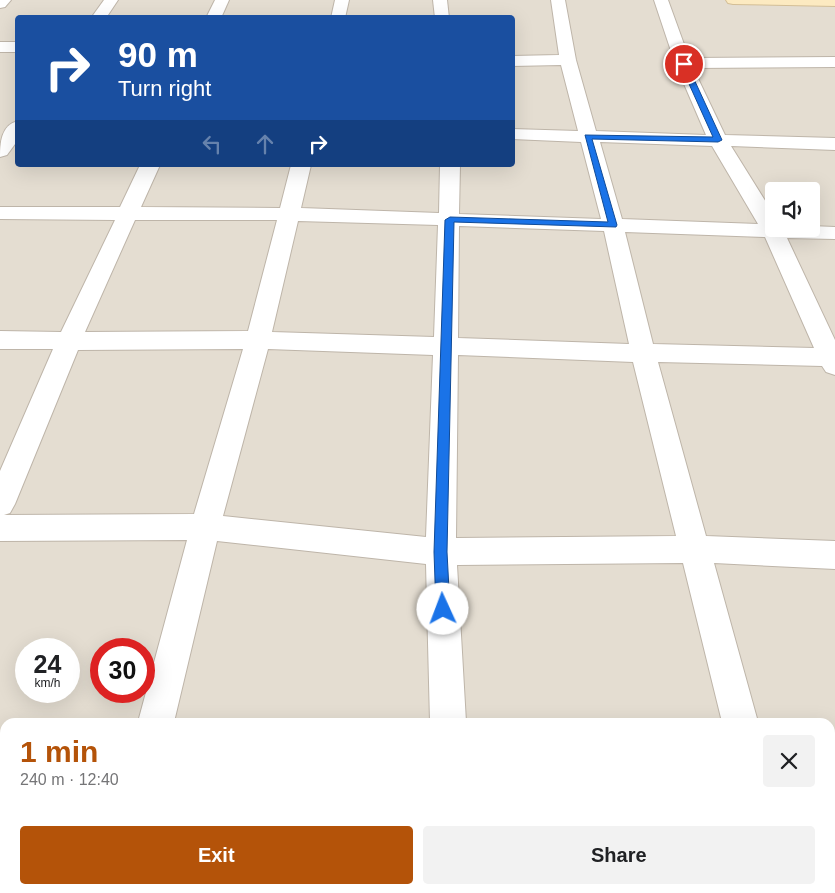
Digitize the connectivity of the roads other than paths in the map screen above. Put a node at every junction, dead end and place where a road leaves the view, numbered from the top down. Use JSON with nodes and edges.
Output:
{"nodes":[{"id":1,"x":4,"y":0,"type":"edge"},
{"id":2,"x":111,"y":0,"type":"edge"},
{"id":3,"x":222,"y":0,"type":"edge"},
{"id":4,"x":342,"y":0,"type":"edge"},
{"id":5,"x":440,"y":0,"type":"edge"},
{"id":6,"x":558,"y":0,"type":"edge"},
{"id":7,"x":661,"y":0,"type":"edge"},
{"id":8,"x":733,"y":0,"type":"edge"},
{"id":9,"x":772,"y":0,"type":"edge"},
{"id":10,"x":835,"y":2,"type":"edge"},
{"id":11,"x":0,"y":4,"type":"edge"},
{"id":12,"x":100,"y":15,"type":"edge"},
{"id":13,"x":214,"y":15,"type":"edge"},
{"id":14,"x":339,"y":15,"type":"edge"},
{"id":15,"x":442,"y":15,"type":"edge"},
{"id":16,"x":0,"y":47,"type":"edge"},
{"id":17,"x":15,"y":47,"type":"edge"},
{"id":18,"x":568,"y":60,"type":"junction"},
{"id":19,"x":515,"y":61,"type":"edge"},
{"id":20,"x":835,"y":62,"type":"edge"},
{"id":21,"x":684,"y":64,"type":"junction"},
{"id":22,"x":15,"y":118,"type":"edge"},
{"id":23,"x":515,"y":134,"type":"edge"},
{"id":24,"x":588,"y":137,"type":"junction"},
{"id":25,"x":718,"y":140,"type":"junction"},
{"id":26,"x":835,"y":144,"type":"edge"},
{"id":27,"x":0,"y":152,"type":"edge"},
{"id":28,"x":149,"y":167,"type":"edge"},
{"id":29,"x":300,"y":167,"type":"edge"},
{"id":30,"x":450,"y":167,"type":"edge"},
{"id":31,"x":0,"y":213,"type":"edge"},
{"id":32,"x":129,"y":213,"type":"junction"},
{"id":33,"x":288,"y":214,"type":"junction"},
{"id":34,"x":765,"y":218,"type":"edge"},
{"id":35,"x":450,"y":220,"type":"junction"},
{"id":36,"x":613,"y":225,"type":"junction"},
{"id":37,"x":765,"y":231,"type":"edge"},
{"id":38,"x":820,"y":233,"type":"edge"},
{"id":39,"x":835,"y":233,"type":"edge"},
{"id":40,"x":776,"y":237,"type":"edge"},
{"id":41,"x":0,"y":340,"type":"edge"},
{"id":42,"x":258,"y":340,"type":"junction"},
{"id":43,"x":69,"y":341,"type":"junction"},
{"id":44,"x":447,"y":345,"type":"junction"},
{"id":45,"x":643,"y":353,"type":"junction"},
{"id":46,"x":833,"y":360,"type":"edge"},
{"id":47,"x":0,"y":504,"type":"edge"},
{"id":48,"x":205,"y":527,"type":"junction"},
{"id":49,"x":0,"y":528,"type":"edge"},
{"id":50,"x":693,"y":549,"type":"junction"},
{"id":51,"x":441,"y":552,"type":"junction"},
{"id":52,"x":835,"y":555,"type":"edge"},
{"id":53,"x":157,"y":718,"type":"edge"},
{"id":54,"x":448,"y":718,"type":"edge"},
{"id":55,"x":739,"y":718,"type":"edge"}],
"edges":[{"from":1,"to":11,"type":"street"},
{"from":2,"to":12,"type":"street"},
{"from":3,"to":13,"type":"street"},
{"from":4,"to":14,"type":"street"},
{"from":5,"to":15,"type":"street"},
{"from":6,"to":18,"type":"street"},
{"from":7,"to":21,"type":"street"},
{"from":8,"to":9,"type":"street"},
{"from":9,"to":10,"type":"street"},
{"from":16,"to":17,"type":"street"},
{"from":18,"to":19,"type":"street"},
{"from":18,"to":24,"type":"street"},
{"from":20,"to":21,"type":"street"},
{"from":21,"to":25,"type":"street"},
{"from":22,"to":27,"type":"street"},
{"from":23,"to":24,"type":"street"},
{"from":24,"to":25,"type":"street"},
{"from":24,"to":36,"type":"street"},
{"from":25,"to":26,"type":"street"},
{"from":25,"to":34,"type":"street"},
{"from":28,"to":32,"type":"street"},
{"from":29,"to":33,"type":"street"},
{"from":30,"to":35,"type":"street"},
{"from":31,"to":32,"type":"street"},
{"from":32,"to":33,"type":"street"},
{"from":32,"to":43,"type":"street"},
{"from":33,"to":35,"type":"street"},
{"from":33,"to":42,"type":"street"},
{"from":35,"to":36,"type":"street"},
{"from":35,"to":44,"type":"street"},
{"from":36,"to":37,"type":"street"},
{"from":36,"to":45,"type":"street"},
{"from":38,"to":39,"type":"street"},
{"from":40,"to":46,"type":"street"},
{"from":41,"to":43,"type":"street"},
{"from":42,"to":43,"type":"street"},
{"from":42,"to":44,"type":"street"},
{"from":42,"to":48,"type":"street"},
{"from":43,"to":47,"type":"street"},
{"from":44,"to":45,"type":"street"},
{"from":44,"to":51,"type":"street"},
{"from":45,"to":46,"type":"street"},
{"from":45,"to":50,"type":"street"},
{"from":48,"to":49,"type":"street"},
{"from":48,"to":51,"type":"street"},
{"from":48,"to":53,"type":"street"},
{"from":50,"to":51,"type":"street"},
{"from":50,"to":52,"type":"street"},
{"from":50,"to":55,"type":"street"},
{"from":51,"to":54,"type":"street"}]}
